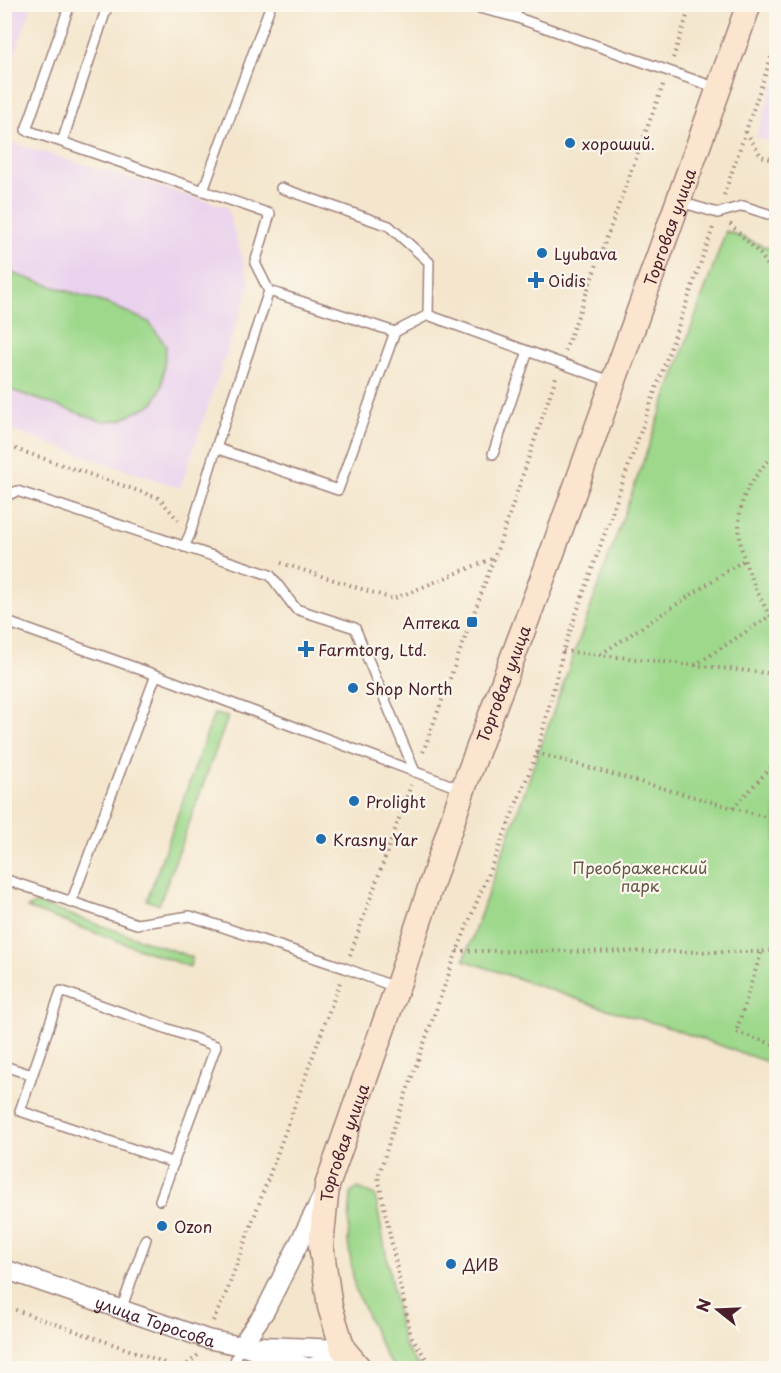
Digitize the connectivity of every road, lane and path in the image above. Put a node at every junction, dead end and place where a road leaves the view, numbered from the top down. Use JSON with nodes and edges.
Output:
{"nodes":[{"id":1,"x":70,"y":4,"type":"edge"},
{"id":2,"x":108,"y":4,"type":"edge"},
{"id":3,"x":272,"y":4,"type":"edge"},
{"id":4,"x":463,"y":4,"type":"edge"},
{"id":5,"x":519,"y":4,"type":"edge"},
{"id":6,"x":691,"y":4,"type":"edge"},
{"id":7,"x":749,"y":4,"type":"edge"},
{"id":8,"x":515,"y":17,"type":"junction"},
{"id":9,"x":777,"y":43,"type":"edge"},
{"id":10,"x":668,"y":72,"type":"junction"},
{"id":11,"x":720,"y":89,"type":"junction"},
{"id":12,"x":746,"y":132,"type":"junction"},
{"id":13,"x":62,"y":142,"type":"junction"},
{"id":14,"x":777,"y":161,"type":"edge"},
{"id":15,"x":280,"y":188,"type":"dead end"},
{"id":16,"x":203,"y":191,"type":"junction"},
{"id":17,"x":677,"y":202,"type":"junction"},
{"id":18,"x":718,"y":213,"type":"junction"},
{"id":19,"x":768,"y":214,"type":"dead end"},
{"id":20,"x":777,"y":278,"type":"edge"},
{"id":21,"x":268,"y":291,"type":"junction"},
{"id":22,"x":428,"y":315,"type":"junction"},
{"id":23,"x":394,"y":332,"type":"junction"},
{"id":24,"x":528,"y":351,"type":"junction"},
{"id":25,"x":561,"y":363,"type":"junction"},
{"id":26,"x":613,"y":382,"type":"junction"},
{"id":27,"x":772,"y":433,"type":"dead end"},
{"id":28,"x":777,"y":441,"type":"edge"},
{"id":29,"x":4,"y":445,"type":"edge"},
{"id":30,"x":216,"y":448,"type":"junction"},
{"id":31,"x":777,"y":452,"type":"edge"},
{"id":32,"x":493,"y":453,"type":"dead end"},
{"id":33,"x":4,"y":497,"type":"edge"},
{"id":34,"x":190,"y":534,"type":"junction"},
{"id":35,"x":184,"y":547,"type":"junction"},
{"id":36,"x":494,"y":558,"type":"junction"},
{"id":37,"x":744,"y":560,"type":"junction"},
{"id":38,"x":280,"y":563,"type":"dead end"},
{"id":39,"x":770,"y":616,"type":"junction"},
{"id":40,"x":4,"y":621,"type":"edge"},
{"id":41,"x":777,"y":622,"type":"edge"},
{"id":42,"x":563,"y":651,"type":"junction"},
{"id":43,"x":600,"y":655,"type":"junction"},
{"id":44,"x":695,"y":665,"type":"junction"},
{"id":45,"x":776,"y":673,"type":"edge"},
{"id":46,"x":156,"y":675,"type":"junction"},
{"id":47,"x":777,"y":680,"type":"edge"},
{"id":48,"x":777,"y":751,"type":"edge"},
{"id":49,"x":537,"y":753,"type":"junction"},
{"id":50,"x":416,"y":772,"type":"junction"},
{"id":51,"x":463,"y":789,"type":"junction"},
{"id":52,"x":733,"y":808,"type":"junction"},
{"id":53,"x":777,"y":820,"type":"edge"},
{"id":54,"x":4,"y":888,"type":"edge"},
{"id":55,"x":71,"y":903,"type":"junction"},
{"id":56,"x":777,"y":949,"type":"edge"},
{"id":57,"x":458,"y":951,"type":"junction"},
{"id":58,"x":761,"y":952,"type":"junction"},
{"id":59,"x":345,"y":968,"type":"junction"},
{"id":60,"x":397,"y":988,"type":"junction"},
{"id":61,"x":777,"y":1045,"type":"edge"},
{"id":62,"x":4,"y":1066,"type":"edge"},
{"id":63,"x":32,"y":1076,"type":"junction"},
{"id":64,"x":174,"y":1163,"type":"junction"},
{"id":65,"x":327,"y":1186,"type":"junction"},
{"id":66,"x":160,"y":1200,"type":"dead end"},
{"id":67,"x":146,"y":1239,"type":"dead end"},
{"id":68,"x":4,"y":1269,"type":"edge"},
{"id":69,"x":4,"y":1306,"type":"edge"},
{"id":70,"x":121,"y":1310,"type":"junction"},
{"id":71,"x":212,"y":1324,"type":"dead end"},
{"id":72,"x":241,"y":1346,"type":"junction"},
{"id":73,"x":344,"y":1349,"type":"junction"},
{"id":74,"x":203,"y":1350,"type":"dead end"},
{"id":75,"x":171,"y":1368,"type":"edge"},
{"id":76,"x":183,"y":1368,"type":"edge"},
{"id":77,"x":232,"y":1368,"type":"edge"},
{"id":78,"x":309,"y":1368,"type":"edge"},
{"id":79,"x":359,"y":1368,"type":"edge"},
{"id":80,"x":432,"y":1368,"type":"edge"}],
"edges":[{"from":1,"to":13,"type":"lane"},
{"from":2,"to":13,"type":"lane"},
{"from":3,"to":16,"type":"lane"},
{"from":4,"to":8,"type":"lane"},
{"from":5,"to":8,"type":"lane"},
{"from":6,"to":10,"type":"path"},
{"from":7,"to":11,"type":"street","name":"Торговая улица"},
{"from":8,"to":10,"type":"lane"},
{"from":9,"to":12,"type":"path"},
{"from":10,"to":11,"type":"lane"},
{"from":10,"to":25,"type":"path"},
{"from":11,"to":17,"type":"street","name":"Торговая улица"},
{"from":12,"to":14,"type":"path"},
{"from":12,"to":18,"type":"path"},
{"from":13,"to":16,"type":"lane"},
{"from":15,"to":22,"type":"lane"},
{"from":16,"to":21,"type":"lane"},
{"from":17,"to":18,"type":"lane"},
{"from":17,"to":26,"type":"street","name":"Торговая улица"},
{"from":18,"to":19,"type":"lane"},
{"from":18,"to":20,"type":"path"},
{"from":18,"to":42,"type":"path"},
{"from":21,"to":23,"type":"lane"},
{"from":21,"to":30,"type":"lane"},
{"from":22,"to":23,"type":"lane"},
{"from":22,"to":24,"type":"lane"},
{"from":23,"to":30,"type":"lane"},
{"from":24,"to":25,"type":"lane"},
{"from":24,"to":32,"type":"lane"},
{"from":25,"to":26,"type":"lane"},
{"from":25,"to":36,"type":"path"},
{"from":26,"to":51,"type":"street","name":"Торговая улица"},
{"from":27,"to":28,"type":"path"},
{"from":29,"to":34,"type":"path"},
{"from":30,"to":34,"type":"lane"},
{"from":31,"to":37,"type":"path"},
{"from":33,"to":35,"type":"lane"},
{"from":34,"to":35,"type":"lane"},
{"from":35,"to":50,"type":"lane"},
{"from":36,"to":38,"type":"path"},
{"from":36,"to":50,"type":"path"},
{"from":37,"to":39,"type":"path"},
{"from":37,"to":43,"type":"path"},
{"from":39,"to":41,"type":"path"},
{"from":39,"to":44,"type":"path"},
{"from":40,"to":46,"type":"lane"},
{"from":42,"to":43,"type":"path"},
{"from":42,"to":49,"type":"path"},
{"from":43,"to":44,"type":"path"},
{"from":44,"to":45,"type":"path"},
{"from":45,"to":47,"type":"path"},
{"from":46,"to":50,"type":"lane"},
{"from":46,"to":55,"type":"lane"},
{"from":48,"to":52,"type":"path"},
{"from":49,"to":52,"type":"path"},
{"from":49,"to":57,"type":"path"},
{"from":50,"to":51,"type":"lane"},
{"from":50,"to":59,"type":"path"},
{"from":51,"to":60,"type":"street","name":"Торговая улица"},
{"from":52,"to":53,"type":"path"},
{"from":54,"to":55,"type":"lane"},
{"from":55,"to":59,"type":"lane"},
{"from":56,"to":58,"type":"path"},
{"from":57,"to":58,"type":"path"},
{"from":57,"to":80,"type":"path"},
{"from":58,"to":61,"type":"path"},
{"from":59,"to":60,"type":"lane"},
{"from":59,"to":71,"type":"path"},
{"from":60,"to":65,"type":"street","name":"Торговая улица"},
{"from":62,"to":63,"type":"lane"},
{"from":63,"to":64,"type":"lane"},
{"from":63,"to":64,"type":"lane"},
{"from":64,"to":66,"type":"lane"},
{"from":65,"to":72,"type":"street"},
{"from":65,"to":73,"type":"street","name":"Торговая улица"},
{"from":67,"to":70,"type":"lane"},
{"from":68,"to":70,"type":"street","name":"улица Торосова"},
{"from":69,"to":75,"type":"path"},
{"from":70,"to":72,"type":"street","name":"улица Торосова"},
{"from":72,"to":73,"type":"street"},
{"from":72,"to":77,"type":"lane"},
{"from":72,"to":78,"type":"street","name":"улица Торосова"},
{"from":73,"to":78,"type":"street"},
{"from":73,"to":79,"type":"street","name":"Торговая улица"},
{"from":74,"to":76,"type":"path"}]}
